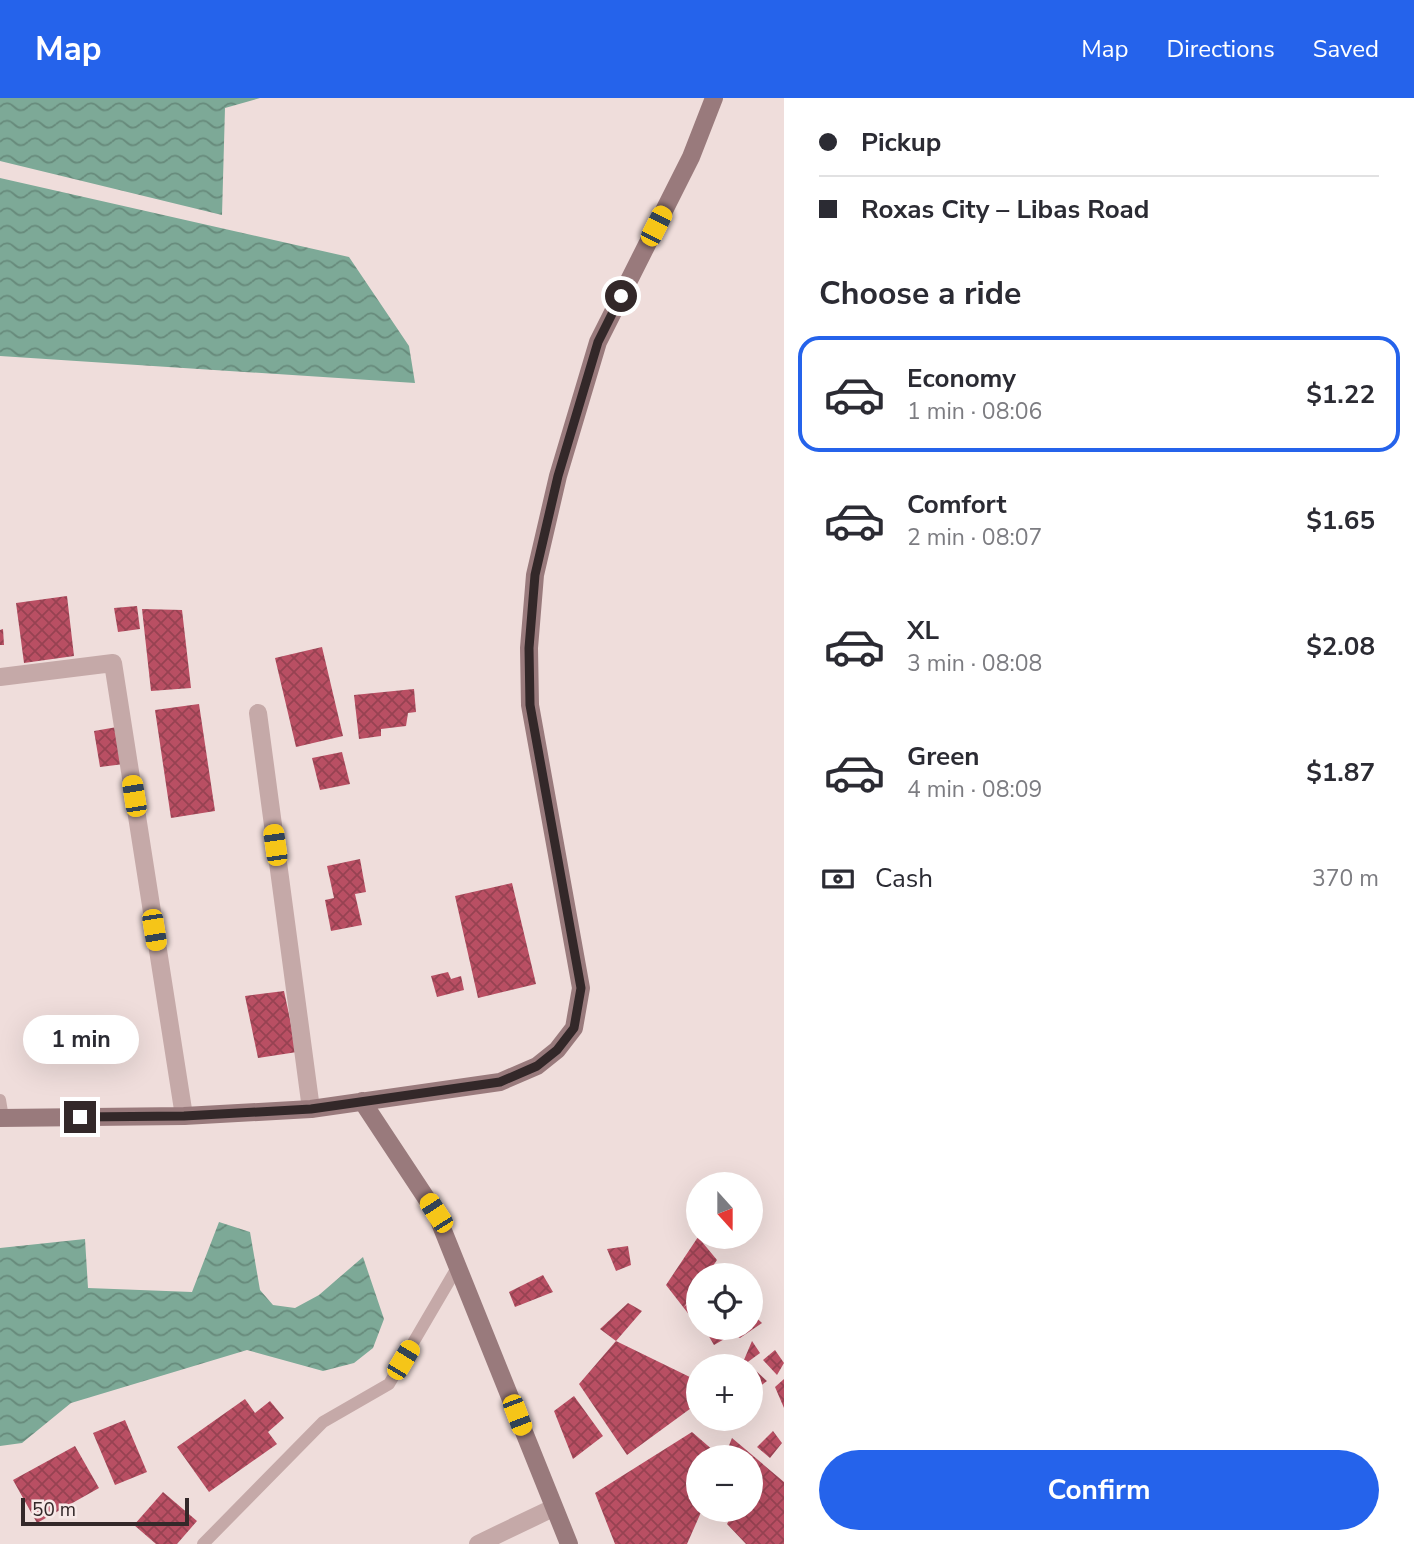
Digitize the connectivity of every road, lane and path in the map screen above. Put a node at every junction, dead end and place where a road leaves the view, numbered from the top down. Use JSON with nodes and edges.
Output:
{"nodes":[{"id":1,"x":714,"y":98,"type":"edge"},
{"id":2,"x":0,"y":677,"type":"edge"},
{"id":3,"x":258,"y":713,"type":"dead end"},
{"id":4,"x":0,"y":1100,"type":"edge"},
{"id":5,"x":362,"y":1101,"type":"junction"},
{"id":6,"x":311,"y":1109,"type":"junction"},
{"id":7,"x":184,"y":1116,"type":"junction"},
{"id":8,"x":1,"y":1118,"type":"edge"},
{"id":9,"x":458,"y":1266,"type":"junction"},
{"id":10,"x":553,"y":1508,"type":"junction"},
{"id":11,"x":203,"y":1544,"type":"edge"},
{"id":12,"x":478,"y":1544,"type":"edge"},
{"id":13,"x":569,"y":1544,"type":"edge"}],
"edges":[{"from":1,"to":5,"type":"street"},
{"from":2,"to":7,"type":"street"},
{"from":3,"to":6,"type":"street"},
{"from":4,"to":8,"type":"lane"},
{"from":5,"to":6,"type":"street"},
{"from":5,"to":9,"type":"street"},
{"from":6,"to":7,"type":"street"},
{"from":7,"to":8,"type":"street"},
{"from":9,"to":10,"type":"street"},
{"from":9,"to":11,"type":"lane"},
{"from":10,"to":12,"type":"street"},
{"from":10,"to":13,"type":"street"}]}
